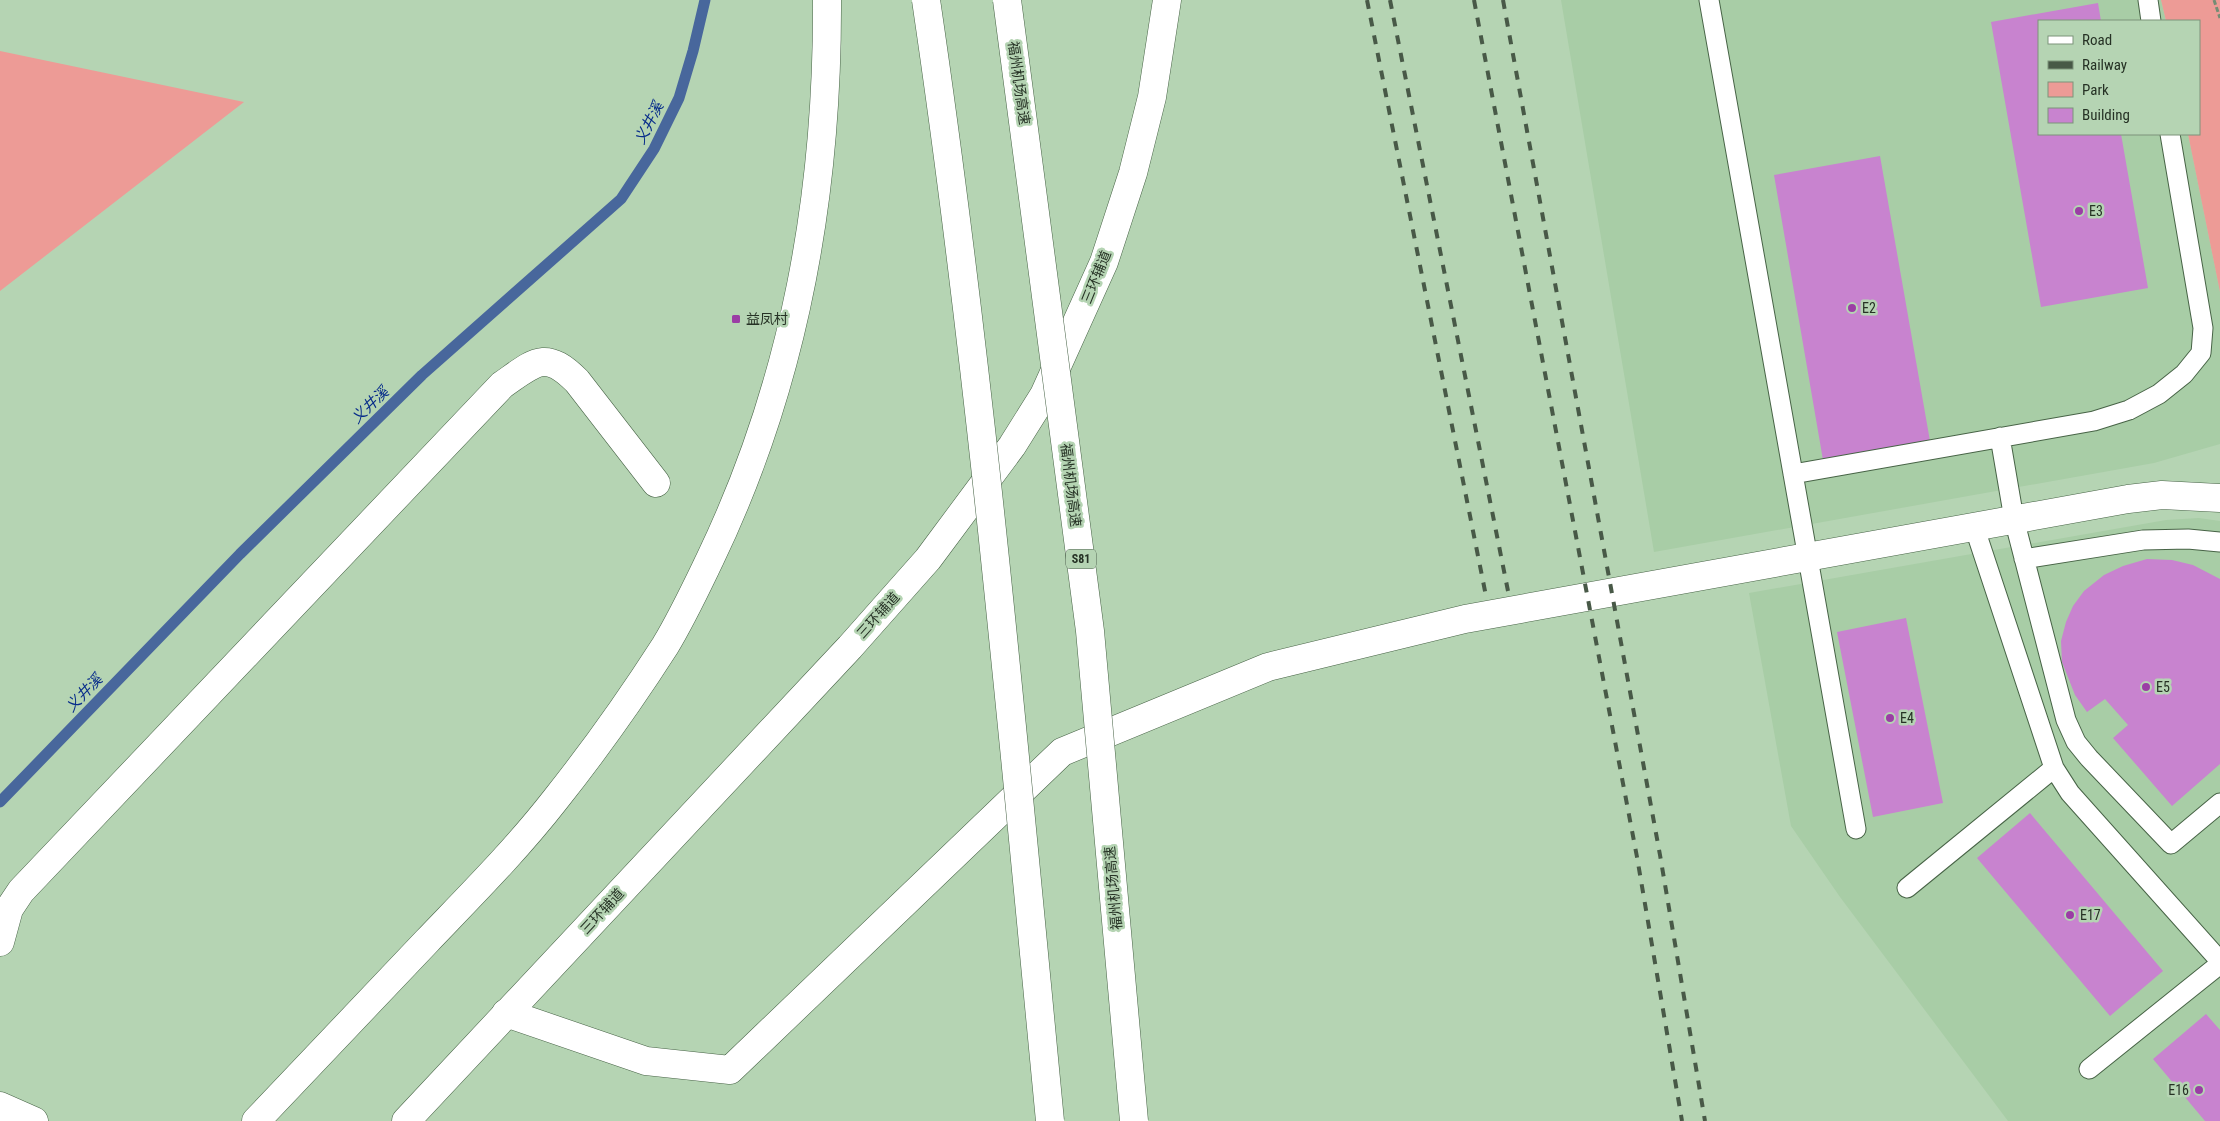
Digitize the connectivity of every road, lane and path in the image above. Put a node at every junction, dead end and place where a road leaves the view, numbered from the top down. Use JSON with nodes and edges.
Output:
{"nodes":[{"id":1,"x":827,"y":0,"type":"edge"},
{"id":2,"x":926,"y":0,"type":"edge"},
{"id":3,"x":1007,"y":0,"type":"edge"},
{"id":4,"x":1167,"y":0,"type":"edge"},
{"id":5,"x":1709,"y":0,"type":"edge"},
{"id":6,"x":2148,"y":0,"type":"edge"},
{"id":7,"x":2214,"y":0,"type":"edge"},
{"id":8,"x":2220,"y":18,"type":"edge"},
{"id":9,"x":2151,"y":20,"type":"edge"},
{"id":10,"x":2170,"y":135,"type":"edge"},
{"id":11,"x":2000,"y":437,"type":"junction"},
{"id":12,"x":1793,"y":474,"type":"junction"},
{"id":13,"x":656,"y":483,"type":"dead end"},
{"id":14,"x":2220,"y":498,"type":"edge"},
{"id":15,"x":2014,"y":519,"type":"junction"},
{"id":16,"x":1974,"y":526,"type":"junction"},
{"id":17,"x":2220,"y":542,"type":"edge"},
{"id":18,"x":1807,"y":557,"type":"junction"},
{"id":19,"x":2024,"y":558,"type":"junction"},
{"id":20,"x":2054,"y":768,"type":"junction"},
{"id":21,"x":2220,"y":803,"type":"edge"},
{"id":22,"x":1856,"y":829,"type":"dead end"},
{"id":23,"x":1907,"y":888,"type":"dead end"},
{"id":24,"x":0,"y":942,"type":"edge"},
{"id":25,"x":2220,"y":962,"type":"edge"},
{"id":26,"x":506,"y":1013,"type":"junction"},
{"id":27,"x":2089,"y":1069,"type":"dead end"},
{"id":28,"x":0,"y":1106,"type":"edge"},
{"id":29,"x":34,"y":1121,"type":"edge"},
{"id":30,"x":256,"y":1121,"type":"edge"},
{"id":31,"x":406,"y":1121,"type":"edge"},
{"id":32,"x":1050,"y":1121,"type":"edge"},
{"id":33,"x":1134,"y":1121,"type":"edge"}],
"edges":[{"from":1,"to":30,"type":"main road"},
{"from":2,"to":32,"type":"main road","bridge":true},
{"from":3,"to":33,"type":"main road","name":"福州机场高速","number":"S81","bridge":true},
{"from":4,"to":26,"type":"main road","name":"三环辅道"},
{"from":5,"to":12,"type":"lane"},
{"from":6,"to":9,"type":"lane"},
{"from":7,"to":8,"type":"path"},
{"from":10,"to":11,"type":"lane"},
{"from":11,"to":12,"type":"lane"},
{"from":11,"to":15,"type":"lane"},
{"from":12,"to":18,"type":"lane"},
{"from":13,"to":24,"type":"main road"},
{"from":14,"to":15,"type":"main road"},
{"from":15,"to":16,"type":"main road"},
{"from":15,"to":19,"type":"lane"},
{"from":16,"to":18,"type":"main road"},
{"from":16,"to":20,"type":"lane"},
{"from":17,"to":19,"type":"lane"},
{"from":18,"to":22,"type":"lane"},
{"from":18,"to":26,"type":"main road"},
{"from":19,"to":21,"type":"lane"},
{"from":20,"to":23,"type":"lane"},
{"from":20,"to":25,"type":"lane"},
{"from":25,"to":27,"type":"lane"},
{"from":26,"to":31,"type":"main road","name":"三环辅道"},
{"from":28,"to":29,"type":"main road"}]}
